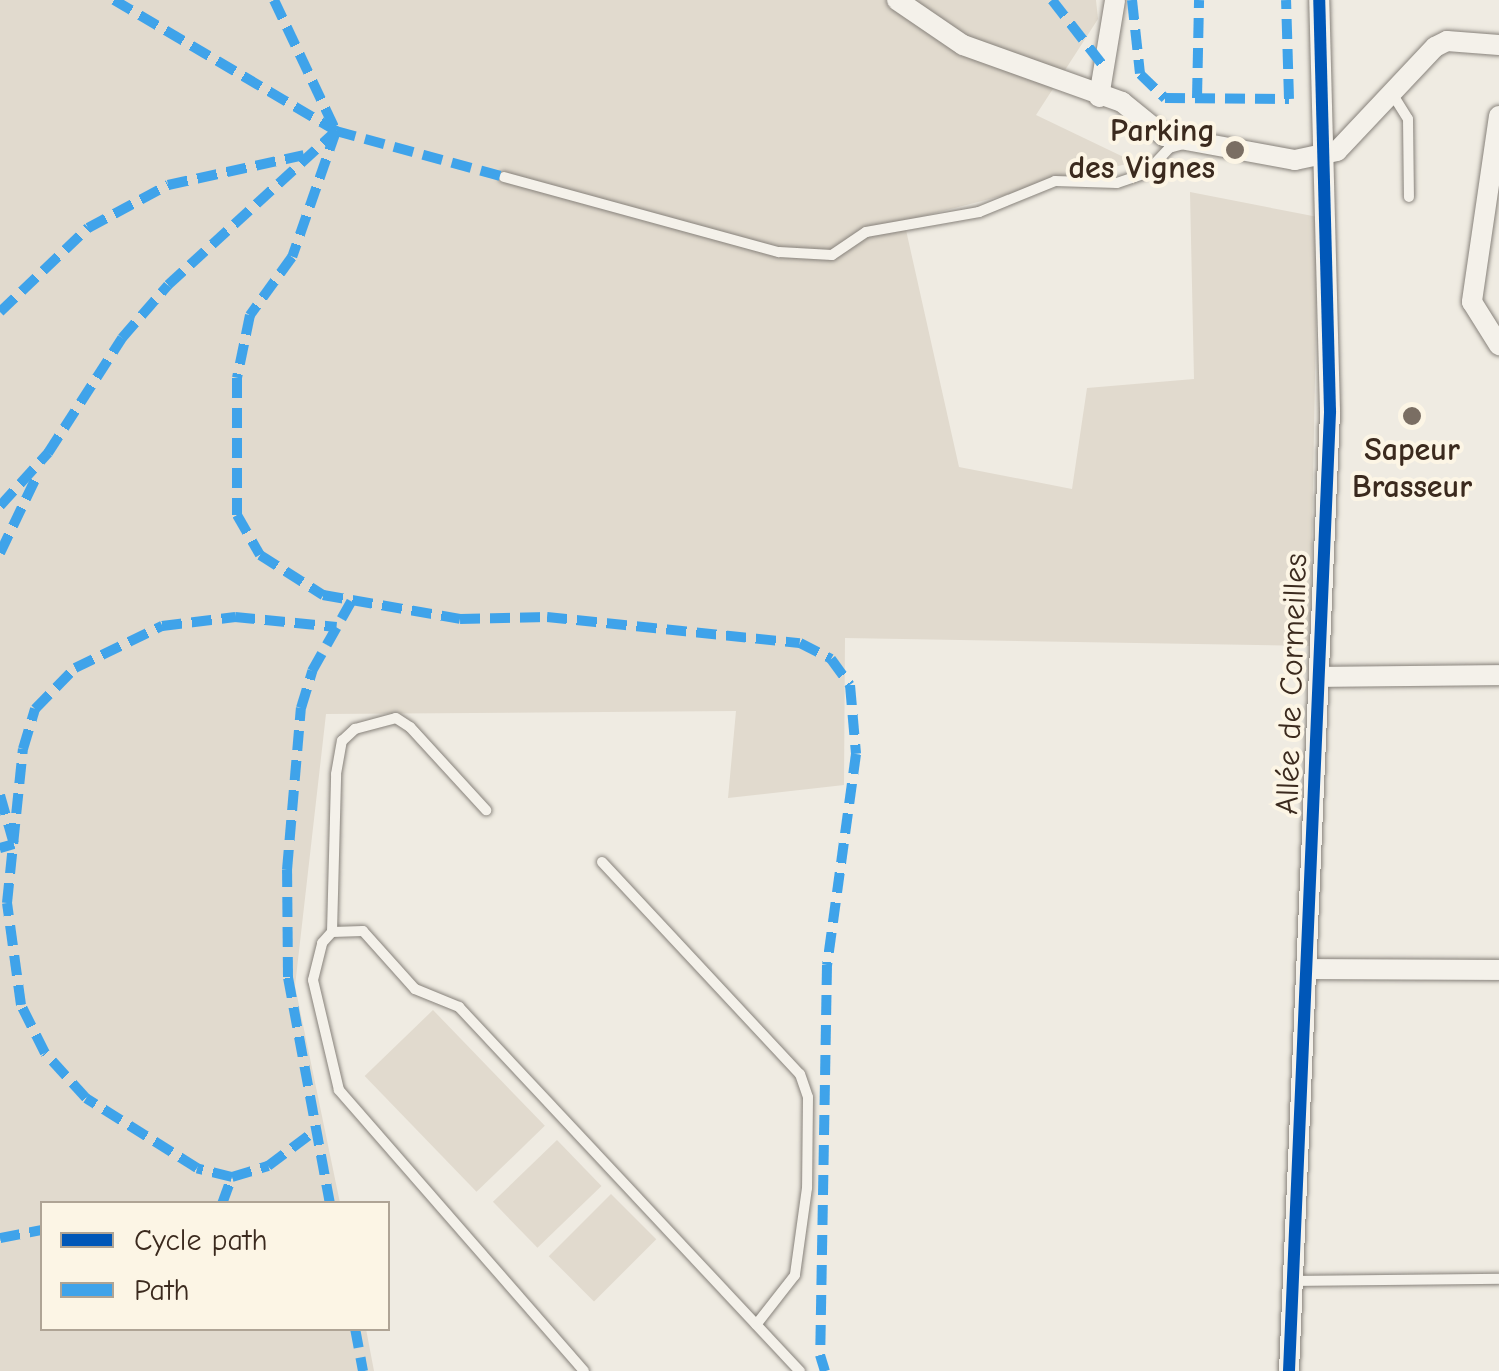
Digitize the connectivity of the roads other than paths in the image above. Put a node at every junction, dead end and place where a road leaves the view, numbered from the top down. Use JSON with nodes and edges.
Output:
{"nodes":[{"id":1,"x":897,"y":0,"type":"edge"},
{"id":2,"x":1115,"y":0,"type":"edge"},
{"id":3,"x":1318,"y":0,"type":"edge"},
{"id":4,"x":1499,"y":45,"type":"edge"},
{"id":5,"x":1393,"y":95,"type":"junction"},
{"id":6,"x":1099,"y":97,"type":"junction"},
{"id":7,"x":1499,"y":116,"type":"edge"},
{"id":8,"x":1194,"y":142,"type":"junction"},
{"id":9,"x":1321,"y":157,"type":"junction"},
{"id":10,"x":504,"y":177,"type":"dead end"},
{"id":11,"x":1409,"y":197,"type":"dead end"},
{"id":12,"x":1499,"y":345,"type":"edge"},
{"id":13,"x":1499,"y":674,"type":"edge"},
{"id":14,"x":1320,"y":677,"type":"junction"},
{"id":15,"x":486,"y":810,"type":"dead end"},
{"id":16,"x":602,"y":862,"type":"dead end"},
{"id":17,"x":332,"y":932,"type":"junction"},
{"id":18,"x":1309,"y":969,"type":"junction"},
{"id":19,"x":1499,"y":970,"type":"edge"},
{"id":20,"x":1499,"y":1279,"type":"edge"},
{"id":21,"x":1295,"y":1281,"type":"junction"},
{"id":22,"x":756,"y":1325,"type":"junction"},
{"id":23,"x":584,"y":1371,"type":"edge"},
{"id":24,"x":800,"y":1371,"type":"edge"},
{"id":25,"x":1289,"y":1371,"type":"edge"}],
"edges":[{"from":1,"to":6,"type":"street"},
{"from":2,"to":6,"type":"street"},
{"from":3,"to":9,"type":"street","name":"Allée de Cormeilles"},
{"from":4,"to":5,"type":"street"},
{"from":5,"to":9,"type":"street"},
{"from":5,"to":11,"type":"lane"},
{"from":6,"to":8,"type":"street"},
{"from":7,"to":12,"type":"street"},
{"from":8,"to":9,"type":"street"},
{"from":8,"to":10,"type":"lane"},
{"from":9,"to":14,"type":"street","name":"Allée de Cormeilles"},
{"from":13,"to":14,"type":"street"},
{"from":14,"to":18,"type":"street","name":"Allée de Cormeilles"},
{"from":15,"to":17,"type":"lane"},
{"from":16,"to":22,"type":"lane"},
{"from":17,"to":22,"type":"lane"},
{"from":17,"to":23,"type":"lane"},
{"from":18,"to":19,"type":"street"},
{"from":18,"to":21,"type":"street","name":"Allée de Cormeilles"},
{"from":20,"to":21,"type":"lane"},
{"from":21,"to":25,"type":"street","name":"Allée de Cormeilles"},
{"from":22,"to":24,"type":"lane"}]}
